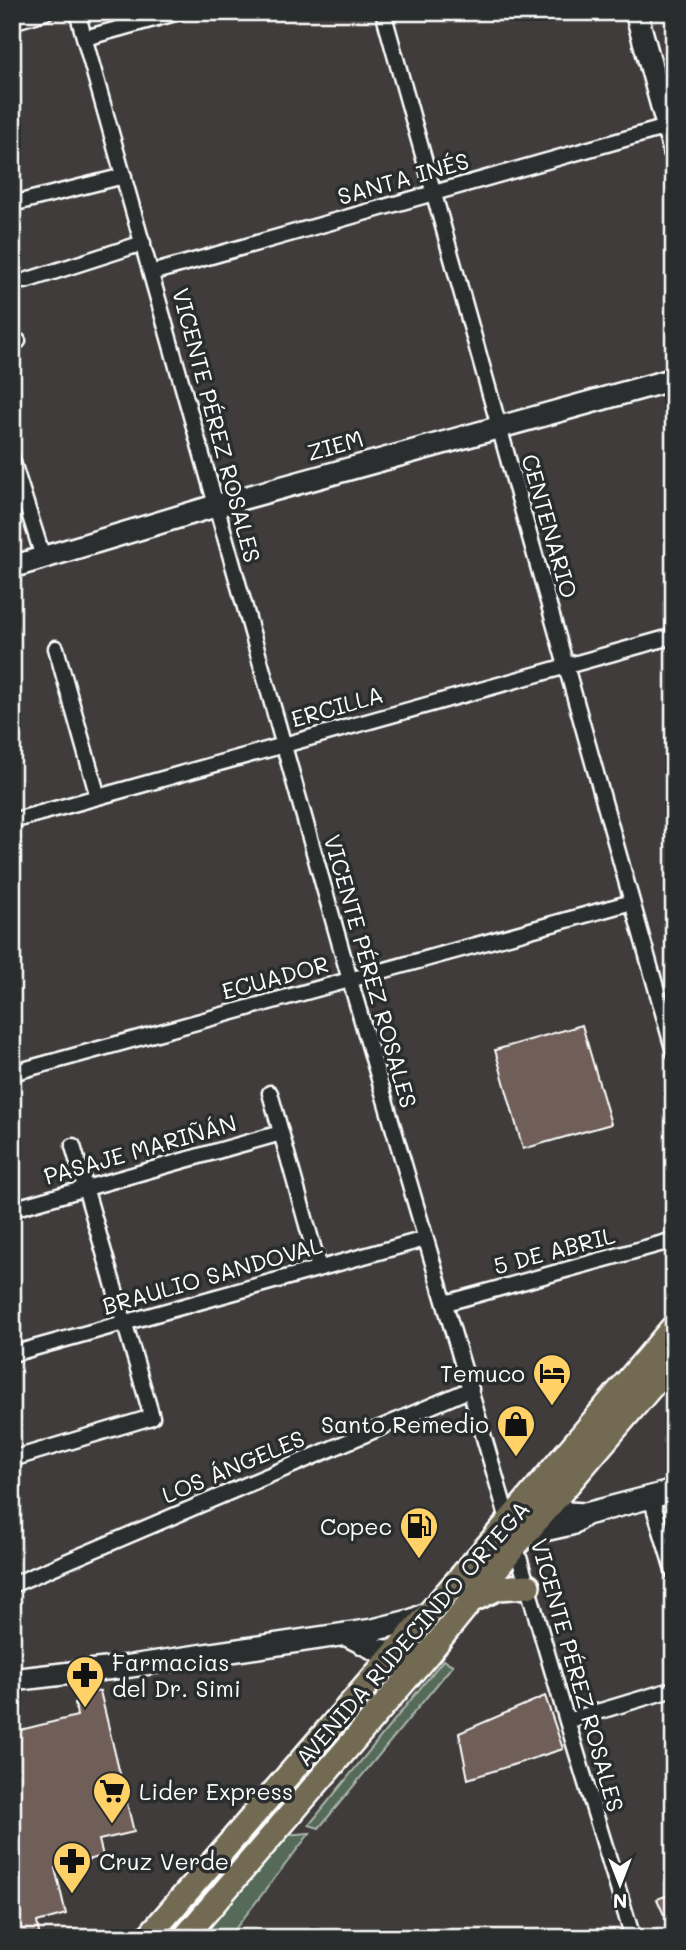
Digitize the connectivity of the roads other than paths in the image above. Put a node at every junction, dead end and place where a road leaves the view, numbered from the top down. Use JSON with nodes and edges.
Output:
{"nodes":[{"id":1,"x":46,"y":12,"type":"edge"},
{"id":2,"x":77,"y":12,"type":"edge"},
{"id":3,"x":179,"y":12,"type":"edge"},
{"id":4,"x":383,"y":12,"type":"edge"},
{"id":5,"x":636,"y":12,"type":"edge"},
{"id":6,"x":12,"y":22,"type":"edge"},
{"id":7,"x":85,"y":38,"type":"junction"},
{"id":8,"x":667,"y":127,"type":"junction"},
{"id":9,"x":674,"y":150,"type":"edge"},
{"id":10,"x":124,"y":176,"type":"junction"},
{"id":11,"x":434,"y":193,"type":"junction"},
{"id":12,"x":12,"y":204,"type":"edge"},
{"id":13,"x":143,"y":243,"type":"junction"},
{"id":14,"x":151,"y":273,"type":"junction"},
{"id":15,"x":25,"y":281,"type":"dead end"},
{"id":16,"x":674,"y":379,"type":"edge"},
{"id":17,"x":499,"y":426,"type":"junction"},
{"id":18,"x":12,"y":459,"type":"edge"},
{"id":19,"x":215,"y":506,"type":"junction"},
{"id":20,"x":43,"y":557,"type":"junction"},
{"id":21,"x":12,"y":567,"type":"edge"},
{"id":22,"x":674,"y":636,"type":"edge"},
{"id":23,"x":56,"y":648,"type":"dead end"},
{"id":24,"x":566,"y":666,"type":"junction"},
{"id":25,"x":283,"y":744,"type":"junction"},
{"id":26,"x":98,"y":797,"type":"junction"},
{"id":27,"x":12,"y":821,"type":"edge"},
{"id":28,"x":632,"y":902,"type":"junction"},
{"id":29,"x":350,"y":980,"type":"junction"},
{"id":30,"x":674,"y":991,"type":"edge"},
{"id":31,"x":658,"y":995,"type":"junction"},
{"id":32,"x":674,"y":1052,"type":"edge"},
{"id":33,"x":12,"y":1073,"type":"edge"},
{"id":34,"x":270,"y":1093,"type":"dead end"},
{"id":35,"x":281,"y":1133,"type":"junction"},
{"id":36,"x":73,"y":1146,"type":"dead end"},
{"id":37,"x":85,"y":1188,"type":"junction"},
{"id":38,"x":12,"y":1209,"type":"edge"},
{"id":39,"x":425,"y":1239,"type":"junction"},
{"id":40,"x":674,"y":1240,"type":"edge"},
{"id":41,"x":319,"y":1268,"type":"junction"},
{"id":42,"x":446,"y":1303,"type":"junction"},
{"id":43,"x":124,"y":1323,"type":"junction"},
{"id":44,"x":674,"y":1326,"type":"edge"},
{"id":45,"x":12,"y":1354,"type":"edge"},
{"id":46,"x":674,"y":1360,"type":"edge"},
{"id":47,"x":471,"y":1389,"type":"junction"},
{"id":48,"x":12,"y":1460,"type":"edge"},
{"id":49,"x":674,"y":1491,"type":"edge"},
{"id":50,"x":651,"y":1498,"type":"junction"},
{"id":51,"x":554,"y":1502,"type":"junction"},
{"id":52,"x":586,"y":1514,"type":"junction"},
{"id":53,"x":517,"y":1533,"type":"junction"},
{"id":54,"x":674,"y":1573,"type":"edge"},
{"id":55,"x":12,"y":1585,"type":"edge"},
{"id":56,"x":528,"y":1586,"type":"junction"},
{"id":57,"x":469,"y":1603,"type":"junction"},
{"id":58,"x":430,"y":1612,"type":"junction"},
{"id":59,"x":345,"y":1634,"type":"junction"},
{"id":60,"x":396,"y":1651,"type":"junction"},
{"id":61,"x":427,"y":1655,"type":"junction"},
{"id":62,"x":12,"y":1680,"type":"edge"},
{"id":63,"x":674,"y":1689,"type":"edge"},
{"id":64,"x":567,"y":1721,"type":"junction"},
{"id":65,"x":189,"y":1889,"type":"junction"},
{"id":66,"x":187,"y":1934,"type":"edge"},
{"id":67,"x":147,"y":1938,"type":"edge"},
{"id":68,"x":633,"y":1938,"type":"edge"}],
"edges":[{"from":1,"to":6,"type":"street"},
{"from":2,"to":7,"type":"street","name":"VICENTE PÉREZ ROSALES"},
{"from":3,"to":7,"type":"street"},
{"from":4,"to":11,"type":"street","name":"CENTENARIO"},
{"from":5,"to":8,"type":"street"},
{"from":7,"to":10,"type":"street","name":"VICENTE PÉREZ ROSALES"},
{"from":8,"to":9,"type":"street"},
{"from":8,"to":11,"type":"street","name":"SANTA INÉS"},
{"from":10,"to":12,"type":"street"},
{"from":10,"to":13,"type":"street","name":"VICENTE PÉREZ ROSALES"},
{"from":11,"to":14,"type":"street","name":"SANTA INÉS"},
{"from":11,"to":17,"type":"street","name":"CENTENARIO"},
{"from":13,"to":14,"type":"street","name":"VICENTE PÉREZ ROSALES"},
{"from":13,"to":15,"type":"street"},
{"from":14,"to":19,"type":"street","name":"VICENTE PÉREZ ROSALES"},
{"from":16,"to":17,"type":"street","name":"ZIEM"},
{"from":17,"to":19,"type":"street","name":"ZIEM"},
{"from":17,"to":24,"type":"street","name":"CENTENARIO"},
{"from":18,"to":20,"type":"street"},
{"from":19,"to":20,"type":"street","name":"ZIEM"},
{"from":19,"to":25,"type":"street","name":"VICENTE PÉREZ ROSALES"},
{"from":20,"to":21,"type":"street","name":"ZIEM"},
{"from":22,"to":24,"type":"street","name":"ERCILLA"},
{"from":23,"to":26,"type":"street"},
{"from":24,"to":25,"type":"street","name":"ERCILLA"},
{"from":24,"to":28,"type":"street","name":"CENTENARIO"},
{"from":25,"to":26,"type":"street","name":"ERCILLA"},
{"from":25,"to":29,"type":"street","name":"VICENTE PÉREZ ROSALES"},
{"from":26,"to":27,"type":"street","name":"ERCILLA"},
{"from":28,"to":29,"type":"street","name":"ECUADOR"},
{"from":28,"to":31,"type":"street","name":"CENTENARIO"},
{"from":29,"to":33,"type":"street","name":"ECUADOR"},
{"from":29,"to":39,"type":"street","name":"VICENTE PÉREZ ROSALES"},
{"from":30,"to":31,"type":"street"},
{"from":31,"to":32,"type":"street","name":"CENTENARIO"},
{"from":34,"to":35,"type":"street"},
{"from":35,"to":37,"type":"street","name":"PASAJE MARIÑÁN"},
{"from":35,"to":41,"type":"street"},
{"from":36,"to":37,"type":"street"},
{"from":37,"to":38,"type":"street","name":"PASAJE MARIÑÁN"},
{"from":37,"to":43,"type":"street"},
{"from":39,"to":41,"type":"street","name":"BRAULIO SANDOVAL"},
{"from":39,"to":42,"type":"street","name":"VICENTE PÉREZ ROSALES"},
{"from":40,"to":42,"type":"street","name":"5 DE ABRIL"},
{"from":41,"to":43,"type":"street","name":"BRAULIO SANDOVAL"},
{"from":42,"to":47,"type":"street","name":"VICENTE PÉREZ ROSALES"},
{"from":43,"to":45,"type":"street","name":"BRAULIO SANDOVAL"},
{"from":43,"to":48,"type":"street"},
{"from":44,"to":53,"type":"main road","name":"AVENIDA RUDECINDO ORTEGA"},
{"from":46,"to":51,"type":"main road","name":"AVENIDA RUDECINDO ORTEGA"},
{"from":47,"to":53,"type":"street","name":"VICENTE PÉREZ ROSALES"},
{"from":47,"to":55,"type":"street","name":"LOS ÁNGELES"},
{"from":49,"to":50,"type":"street"},
{"from":50,"to":52,"type":"street"},
{"from":50,"to":54,"type":"street"},
{"from":51,"to":52,"type":"street"},
{"from":51,"to":53,"type":"main road","name":"AVENIDA RUDECINDO ORTEGA"},
{"from":52,"to":53,"type":"street"},
{"from":53,"to":56,"type":"street","name":"VICENTE PÉREZ ROSALES"},
{"from":53,"to":57,"type":"main road","name":"AVENIDA RUDECINDO ORTEGA"},
{"from":53,"to":58,"type":"main road","name":"AVENIDA RUDECINDO ORTEGA"},
{"from":56,"to":57,"type":"main road"},
{"from":56,"to":64,"type":"street","name":"VICENTE PÉREZ ROSALES"},
{"from":57,"to":61,"type":"main road","name":"AVENIDA RUDECINDO ORTEGA"},
{"from":58,"to":59,"type":"street"},
{"from":58,"to":60,"type":"main road","name":"AVENIDA RUDECINDO ORTEGA"},
{"from":59,"to":60,"type":"street"},
{"from":59,"to":62,"type":"street"},
{"from":60,"to":61,"type":"street"},
{"from":60,"to":65,"type":"main road","name":"AVENIDA RUDECINDO ORTEGA"},
{"from":61,"to":66,"type":"main road","name":"AVENIDA RUDECINDO ORTEGA"},
{"from":63,"to":64,"type":"street"},
{"from":64,"to":68,"type":"street","name":"VICENTE PÉREZ ROSALES"},
{"from":65,"to":66,"type":"main road"},
{"from":65,"to":67,"type":"main road","name":"AVENIDA RUDECINDO ORTEGA"}]}
